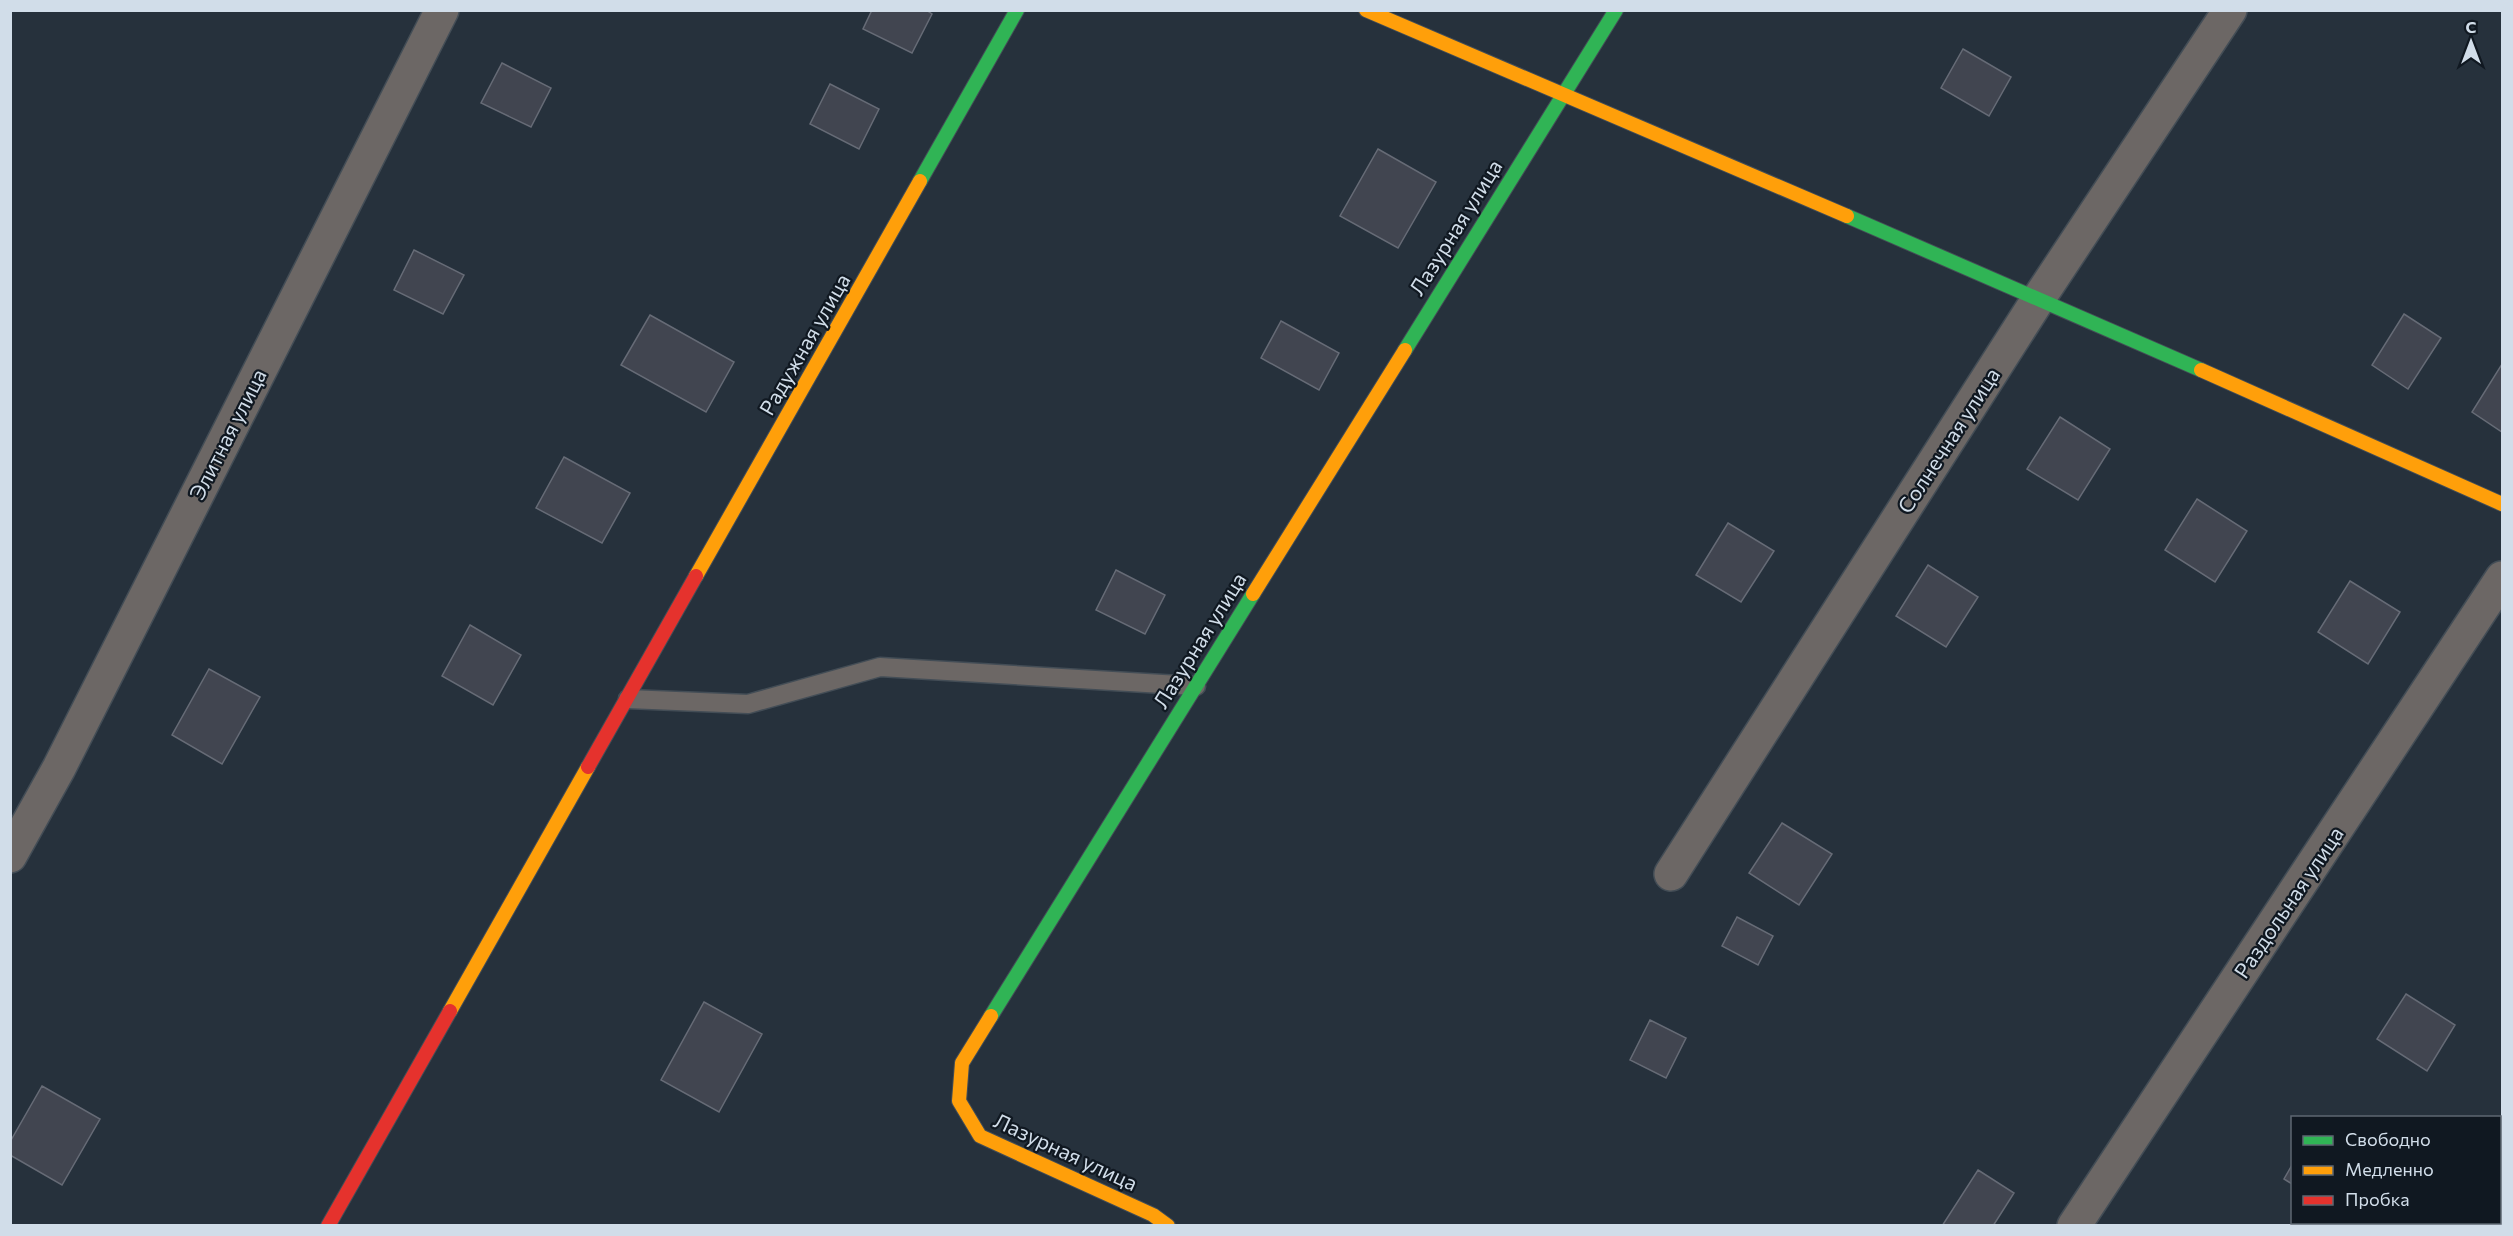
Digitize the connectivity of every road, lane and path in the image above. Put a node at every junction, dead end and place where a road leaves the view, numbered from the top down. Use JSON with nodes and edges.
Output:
{"nodes":[{"id":1,"x":442,"y":10,"type":"edge"},
{"id":2,"x":1017,"y":10,"type":"edge"},
{"id":3,"x":1366,"y":10,"type":"edge"},
{"id":4,"x":1616,"y":10,"type":"edge"},
{"id":5,"x":2229,"y":10,"type":"edge"},
{"id":6,"x":1563,"y":94,"type":"junction"},
{"id":7,"x":2038,"y":298,"type":"junction"},
{"id":8,"x":2502,"y":504,"type":"edge"},
{"id":9,"x":2502,"y":578,"type":"edge"},
{"id":10,"x":1196,"y":686,"type":"junction"},
{"id":11,"x":628,"y":699,"type":"junction"},
{"id":12,"x":10,"y":856,"type":"edge"},
{"id":13,"x":1671,"y":874,"type":"dead end"},
{"id":14,"x":328,"y":1226,"type":"edge"},
{"id":15,"x":1168,"y":1226,"type":"edge"},
{"id":16,"x":2074,"y":1226,"type":"edge"}],
"edges":[{"from":1,"to":12,"type":"street","name":"Элитная улица"},
{"from":2,"to":11,"type":"street","name":"Радужная улица"},
{"from":3,"to":6,"type":"street"},
{"from":4,"to":6,"type":"street","name":"Лазурная улица"},
{"from":5,"to":7,"type":"street","name":"Солнечная улица"},
{"from":6,"to":7,"type":"street"},
{"from":6,"to":10,"type":"street","name":"Лазурная улица"},
{"from":7,"to":8,"type":"street"},
{"from":7,"to":13,"type":"street","name":"Солнечная улица"},
{"from":9,"to":16,"type":"street","name":"Раздольная улица"},
{"from":10,"to":11,"type":"lane"},
{"from":10,"to":15,"type":"street","name":"Лазурная улица"},
{"from":11,"to":14,"type":"street","name":"Радужная улица"}]}
